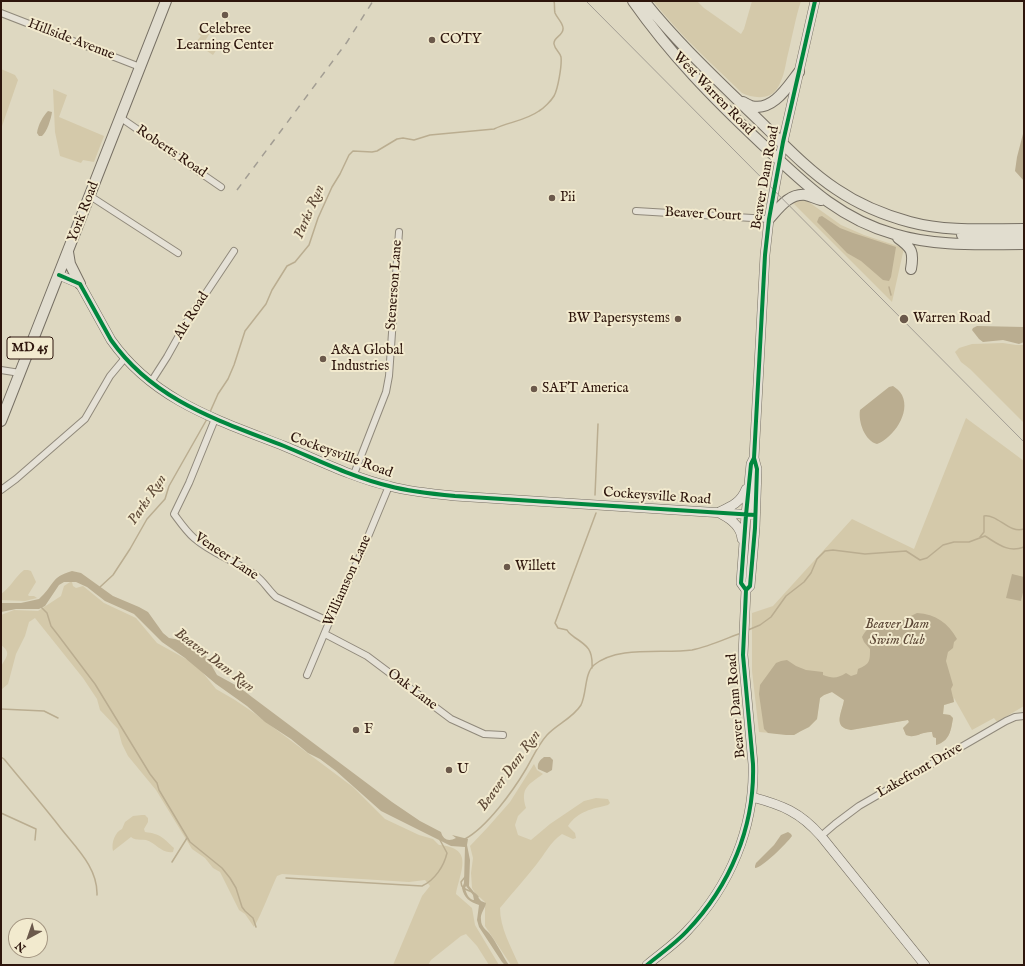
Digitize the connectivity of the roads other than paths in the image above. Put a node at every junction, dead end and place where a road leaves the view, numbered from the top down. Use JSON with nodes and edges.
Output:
{"nodes":[{"id":1,"x":166,"y":1,"type":"edge"},
{"id":2,"x":633,"y":1,"type":"edge"},
{"id":3,"x":644,"y":1,"type":"edge"},
{"id":4,"x":815,"y":1,"type":"edge"},
{"id":5,"x":1,"y":13,"type":"edge"},
{"id":6,"x":140,"y":67,"type":"junction"},
{"id":7,"x":799,"y":72,"type":"junction"},
{"id":8,"x":737,"y":99,"type":"junction"},
{"id":9,"x":121,"y":118,"type":"junction"},
{"id":10,"x":783,"y":142,"type":"junction"},
{"id":11,"x":779,"y":160,"type":"junction"},
{"id":12,"x":221,"y":187,"type":"dead end"},
{"id":13,"x":90,"y":196,"type":"junction"},
{"id":14,"x":828,"y":202,"type":"junction"},
{"id":15,"x":636,"y":211,"type":"dead end"},
{"id":16,"x":769,"y":219,"type":"junction"},
{"id":17,"x":910,"y":222,"type":"junction"},
{"id":18,"x":1024,"y":229,"type":"edge"},
{"id":19,"x":398,"y":232,"type":"dead end"},
{"id":20,"x":893,"y":234,"type":"junction"},
{"id":21,"x":1024,"y":238,"type":"edge"},
{"id":22,"x":1024,"y":244,"type":"edge"},
{"id":23,"x":234,"y":251,"type":"dead end"},
{"id":24,"x":68,"y":252,"type":"junction"},
{"id":25,"x":178,"y":253,"type":"dead end"},
{"id":26,"x":910,"y":269,"type":"dead end"},
{"id":27,"x":59,"y":275,"type":"junction"},
{"id":28,"x":80,"y":284,"type":"junction"},
{"id":29,"x":125,"y":358,"type":"junction"},
{"id":30,"x":1,"y":370,"type":"edge"},
{"id":31,"x":20,"y":374,"type":"junction"},
{"id":32,"x":151,"y":382,"type":"junction"},
{"id":33,"x":210,"y":417,"type":"junction"},
{"id":34,"x":1,"y":422,"type":"edge"},
{"id":35,"x":754,"y":458,"type":"junction"},
{"id":36,"x":354,"y":474,"type":"junction"},
{"id":37,"x":750,"y":480,"type":"junction"},
{"id":38,"x":389,"y":486,"type":"junction"},
{"id":39,"x":1,"y":490,"type":"edge"},
{"id":40,"x":718,"y":512,"type":"junction"},
{"id":41,"x":746,"y":514,"type":"junction"},
{"id":42,"x":755,"y":515,"type":"junction"},
{"id":43,"x":743,"y":549,"type":"junction"},
{"id":44,"x":746,"y":590,"type":"junction"},
{"id":45,"x":330,"y":622,"type":"junction"},
{"id":46,"x":325,"y":634,"type":"junction"},
{"id":47,"x":307,"y":675,"type":"dead end"},
{"id":48,"x":1024,"y":716,"type":"edge"},
{"id":49,"x":503,"y":735,"type":"dead end"},
{"id":50,"x":752,"y":797,"type":"junction"},
{"id":51,"x":821,"y":836,"type":"junction"},
{"id":52,"x":647,"y":965,"type":"edge"},
{"id":53,"x":925,"y":965,"type":"edge"}],
"edges":[{"from":1,"to":6,"type":"main road","name":"York Road","number":"MD 45"},
{"from":2,"to":11,"type":"main road","name":"West Warren Road"},
{"from":3,"to":8,"type":"main road","name":"West Warren Road"},
{"from":4,"to":7,"type":"main road","name":"Beaver Dam Road"},
{"from":5,"to":6,"type":"street","name":"Hillside Avenue"},
{"from":6,"to":9,"type":"main road","name":"York Road","number":"MD 45"},
{"from":7,"to":8,"type":"main road"},
{"from":7,"to":10,"type":"main road","name":"Beaver Dam Road"},
{"from":8,"to":10,"type":"main road","name":"West Warren Road"},
{"from":9,"to":12,"type":"street","name":"Roberts Road"},
{"from":9,"to":13,"type":"main road","name":"York Road","number":"MD 45"},
{"from":10,"to":11,"type":"main road","name":"Beaver Dam Road"},
{"from":10,"to":17,"type":"main road","name":"West Warren Road"},
{"from":11,"to":14,"type":"main road","name":"West Warren Road"},
{"from":11,"to":16,"type":"main road","name":"Beaver Dam Road"},
{"from":13,"to":24,"type":"main road","name":"York Road","number":"MD 45"},
{"from":13,"to":25,"type":"street"},
{"from":14,"to":16,"type":"main road"},
{"from":14,"to":20,"type":"main road","name":"West Warren Road"},
{"from":15,"to":16,"type":"street","name":"Beaver Court"},
{"from":16,"to":35,"type":"main road","name":"Beaver Dam Road"},
{"from":17,"to":18,"type":"main road","name":"West Warren Road"},
{"from":17,"to":21,"type":"main road"},
{"from":19,"to":36,"type":"street","name":"Stenerson Lane"},
{"from":20,"to":22,"type":"main road","name":"West Warren Road"},
{"from":20,"to":26,"type":"main road"},
{"from":23,"to":32,"type":"street","name":"Alt Road"},
{"from":24,"to":27,"type":"main road","name":"York Road","number":"MD 45"},
{"from":24,"to":28,"type":"main road"},
{"from":27,"to":28,"type":"main road"},
{"from":27,"to":31,"type":"main road","name":"York Road","number":"MD 45"},
{"from":28,"to":29,"type":"main road","name":"Cockeysville Road"},
{"from":29,"to":32,"type":"main road","name":"Cockeysville Road"},
{"from":29,"to":39,"type":"street"},
{"from":30,"to":31,"type":"street"},
{"from":31,"to":34,"type":"main road","name":"York Road","number":"MD 45"},
{"from":32,"to":33,"type":"main road","name":"Cockeysville Road"},
{"from":33,"to":36,"type":"main road","name":"Cockeysville Road"},
{"from":33,"to":45,"type":"street","name":"Veneer Lane"},
{"from":35,"to":37,"type":"main road","name":"Beaver Dam Road"},
{"from":35,"to":42,"type":"main road","name":"Beaver Dam Road"},
{"from":36,"to":38,"type":"main road","name":"Cockeysville Road"},
{"from":37,"to":40,"type":"main road"},
{"from":37,"to":41,"type":"main road","name":"Beaver Dam Road"},
{"from":38,"to":40,"type":"main road","name":"Cockeysville Road"},
{"from":38,"to":45,"type":"street","name":"Williamson Lane"},
{"from":40,"to":41,"type":"main road","name":"Cockeysville Road"},
{"from":40,"to":43,"type":"main road"},
{"from":41,"to":42,"type":"main road","name":"Cockeysville Road"},
{"from":41,"to":43,"type":"main road","name":"Beaver Dam Road"},
{"from":42,"to":44,"type":"main road","name":"Beaver Dam Road"},
{"from":43,"to":44,"type":"main road","name":"Beaver Dam Road"},
{"from":44,"to":50,"type":"main road","name":"Beaver Dam Road"},
{"from":45,"to":46,"type":"street","name":"Williamson Lane"},
{"from":46,"to":47,"type":"street","name":"Williamson Lane"},
{"from":46,"to":49,"type":"street","name":"Oak Lane"},
{"from":48,"to":51,"type":"street","name":"Lakefront Drive"},
{"from":50,"to":51,"type":"main road"},
{"from":50,"to":52,"type":"main road","name":"Beaver Dam Road"},
{"from":51,"to":53,"type":"main road"}]}
